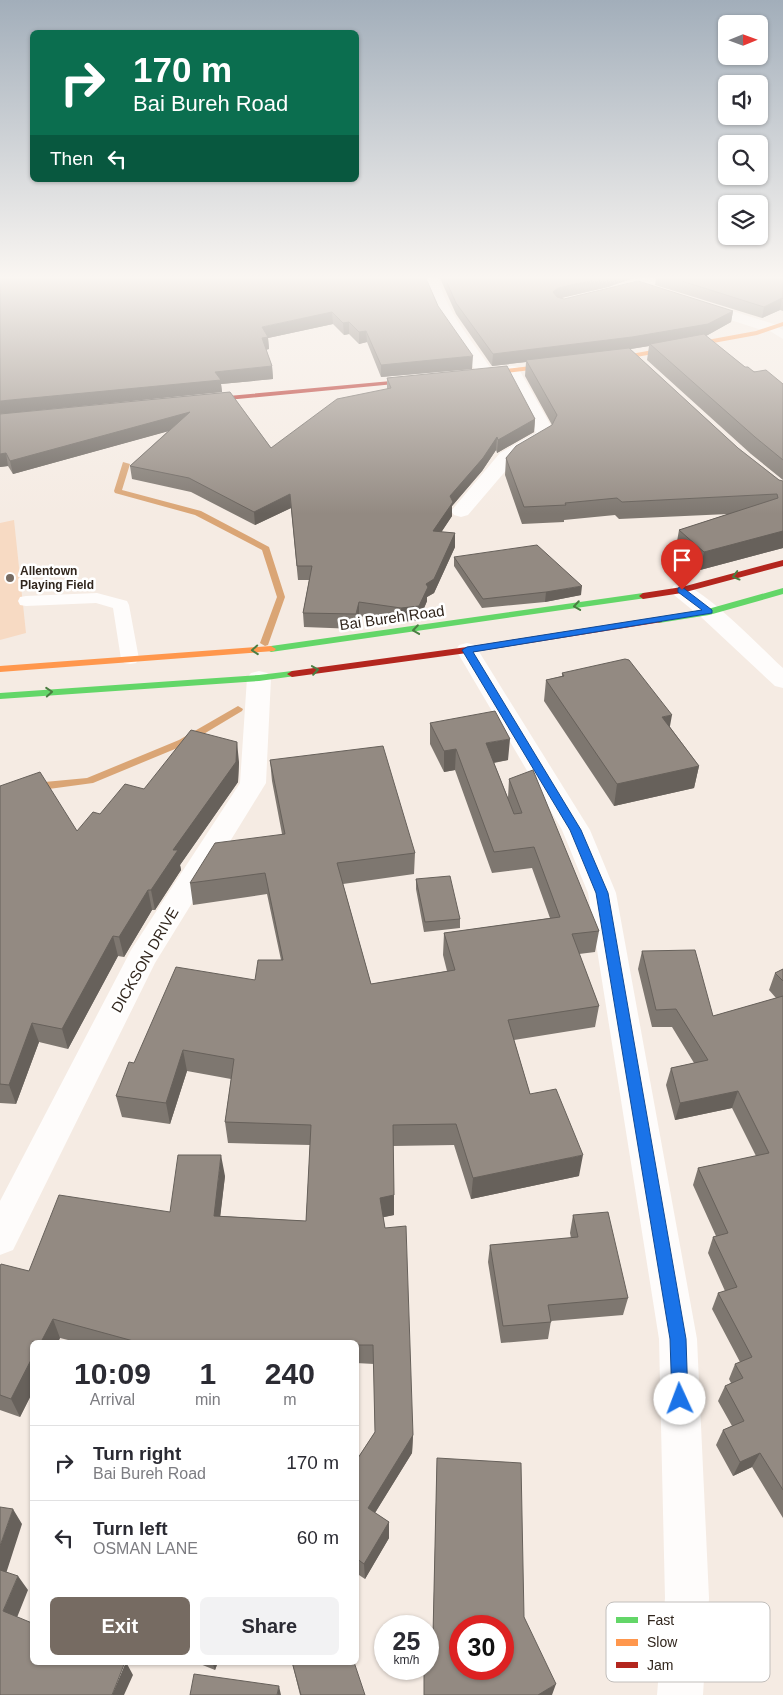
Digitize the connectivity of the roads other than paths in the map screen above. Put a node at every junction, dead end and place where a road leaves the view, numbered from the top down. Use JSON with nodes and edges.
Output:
{"nodes":[{"id":1,"x":475,"y":355,"type":"edge"},
{"id":2,"x":636,"y":355,"type":"edge"},
{"id":3,"x":631,"y":356,"type":"junction"},
{"id":4,"x":645,"y":368,"type":"edge"},
{"id":5,"x":512,"y":371,"type":"junction"},
{"id":6,"x":487,"y":374,"type":"junction"},
{"id":7,"x":458,"y":376,"type":"edge"},
{"id":8,"x":439,"y":378,"type":"edge"},
{"id":9,"x":180,"y":402,"type":"edge"},
{"id":10,"x":461,"y":511,"type":"dead end"},
{"id":11,"x":783,"y":563,"type":"edge"},
{"id":12,"x":682,"y":590,"type":"junction"},
{"id":13,"x":783,"y":591,"type":"edge"},
{"id":14,"x":26,"y":601,"type":"dead end"},
{"id":15,"x":709,"y":612,"type":"junction"},
{"id":16,"x":467,"y":650,"type":"junction"},
{"id":17,"x":130,"y":659,"type":"junction"},
{"id":18,"x":0,"y":669,"type":"edge"},
{"id":19,"x":259,"y":678,"type":"junction"},
{"id":20,"x":783,"y":681,"type":"edge"},
{"id":21,"x":0,"y":696,"type":"edge"},
{"id":22,"x":0,"y":1238,"type":"edge"},
{"id":23,"x":687,"y":1602,"type":"edge"},
{"id":24,"x":681,"y":1682,"type":"edge"},
{"id":25,"x":680,"y":1695,"type":"edge"}],
"edges":[{"from":1,"to":6,"type":"street"},
{"from":2,"to":3,"type":"main road"},
{"from":3,"to":4,"type":"street"},
{"from":3,"to":5,"type":"main road"},
{"from":5,"to":6,"type":"main road"},
{"from":5,"to":10,"type":"street"},
{"from":6,"to":7,"type":"main road"},
{"from":8,"to":9,"type":"main road"},
{"from":11,"to":12,"type":"main road","name":"Bai Bureh Road","one_way":true},
{"from":12,"to":15,"type":"street"},
{"from":12,"to":17,"type":"main road","name":"Bai Bureh Road","one_way":true},
{"from":13,"to":15,"type":"main road"},
{"from":14,"to":17,"type":"lane"},
{"from":15,"to":16,"type":"main road"},
{"from":15,"to":20,"type":"street"},
{"from":19,"to":16,"type":"main road","one_way":true},
{"from":16,"to":23,"type":"street"},
{"from":17,"to":18,"type":"main road","name":"Bai Bureh Road"},
{"from":21,"to":19,"type":"main road","one_way":true},
{"from":19,"to":22,"type":"street","name":"DICKSON DRIVE"},
{"from":24,"to":25,"type":"street"}]}
